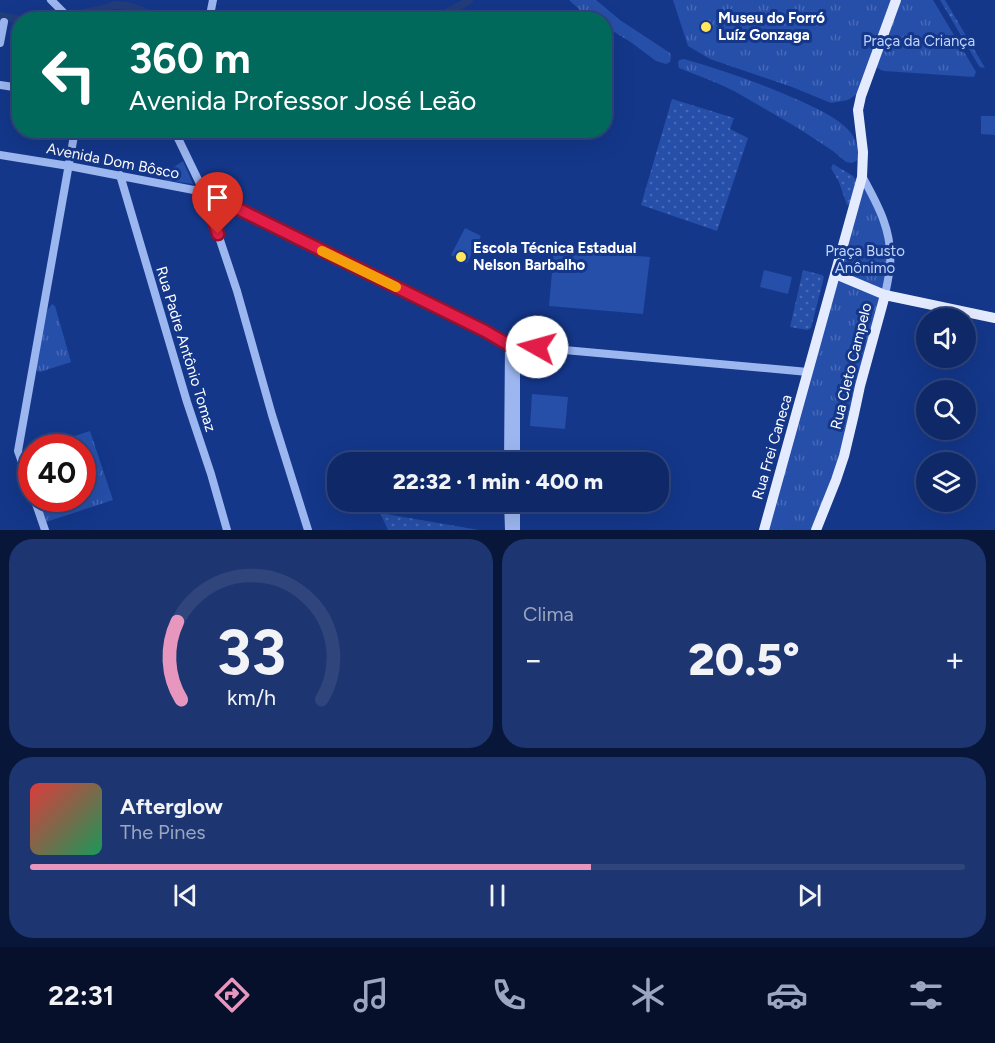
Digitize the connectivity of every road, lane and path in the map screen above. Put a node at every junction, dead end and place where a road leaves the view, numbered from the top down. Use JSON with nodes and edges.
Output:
{"nodes":[{"id":1,"x":51,"y":0,"type":"edge"},
{"id":2,"x":896,"y":0,"type":"edge"},
{"id":3,"x":64,"y":12,"type":"edge"},
{"id":4,"x":4,"y":22,"type":"dead end"},
{"id":5,"x":0,"y":43,"type":"edge"},
{"id":6,"x":74,"y":138,"type":"edge"},
{"id":7,"x":179,"y":138,"type":"edge"},
{"id":8,"x":0,"y":155,"type":"edge"},
{"id":9,"x":69,"y":166,"type":"junction"},
{"id":10,"x":120,"y":175,"type":"junction"},
{"id":11,"x":862,"y":176,"type":"junction"},
{"id":12,"x":204,"y":192,"type":"junction"},
{"id":13,"x":835,"y":274,"type":"junction"},
{"id":14,"x":885,"y":295,"type":"junction"},
{"id":15,"x":995,"y":318,"type":"edge"},
{"id":16,"x":512,"y":345,"type":"junction"},
{"id":17,"x":808,"y":372,"type":"junction"},
{"id":18,"x":21,"y":434,"type":"edge"},
{"id":19,"x":508,"y":452,"type":"edge"},
{"id":20,"x":516,"y":452,"type":"edge"},
{"id":21,"x":39,"y":512,"type":"edge"},
{"id":22,"x":508,"y":512,"type":"edge"},
{"id":23,"x":516,"y":512,"type":"edge"},
{"id":24,"x":45,"y":530,"type":"edge"},
{"id":25,"x":227,"y":530,"type":"edge"},
{"id":26,"x":308,"y":530,"type":"edge"},
{"id":27,"x":509,"y":530,"type":"edge"},
{"id":28,"x":516,"y":530,"type":"edge"},
{"id":29,"x":764,"y":530,"type":"edge"},
{"id":30,"x":816,"y":530,"type":"edge"}],
"edges":[{"from":1,"to":3,"type":"street"},
{"from":2,"to":11,"type":"main road","name":"Rua Frei Caneca"},
{"from":4,"to":5,"type":"street"},
{"from":6,"to":9,"type":"street"},
{"from":7,"to":12,"type":"street"},
{"from":8,"to":9,"type":"street","name":"Avenida Dom Bôsco"},
{"from":9,"to":10,"type":"street","name":"Avenida Dom Bôsco"},
{"from":9,"to":18,"type":"street"},
{"from":10,"to":12,"type":"street","name":"Avenida Dom Bôsco"},
{"from":10,"to":25,"type":"street","name":"Rua Padre Antônio Tomaz"},
{"from":11,"to":13,"type":"main road","name":"Rua Frei Caneca"},
{"from":11,"to":14,"type":"street","name":"Rua Cleto Campelo"},
{"from":12,"to":16,"type":"street","name":"Avenida Dom Bôsco"},
{"from":12,"to":26,"type":"street"},
{"from":13,"to":14,"type":"main road"},
{"from":13,"to":17,"type":"main road","name":"Rua Frei Caneca"},
{"from":14,"to":15,"type":"main road"},
{"from":14,"to":30,"type":"main road","name":"Rua Cleto Campelo"},
{"from":16,"to":17,"type":"street"},
{"from":16,"to":19,"type":"street"},
{"from":16,"to":20,"type":"street"},
{"from":17,"to":29,"type":"main road","name":"Rua Frei Caneca"},
{"from":21,"to":24,"type":"street"},
{"from":22,"to":27,"type":"street"},
{"from":23,"to":28,"type":"street"}]}
